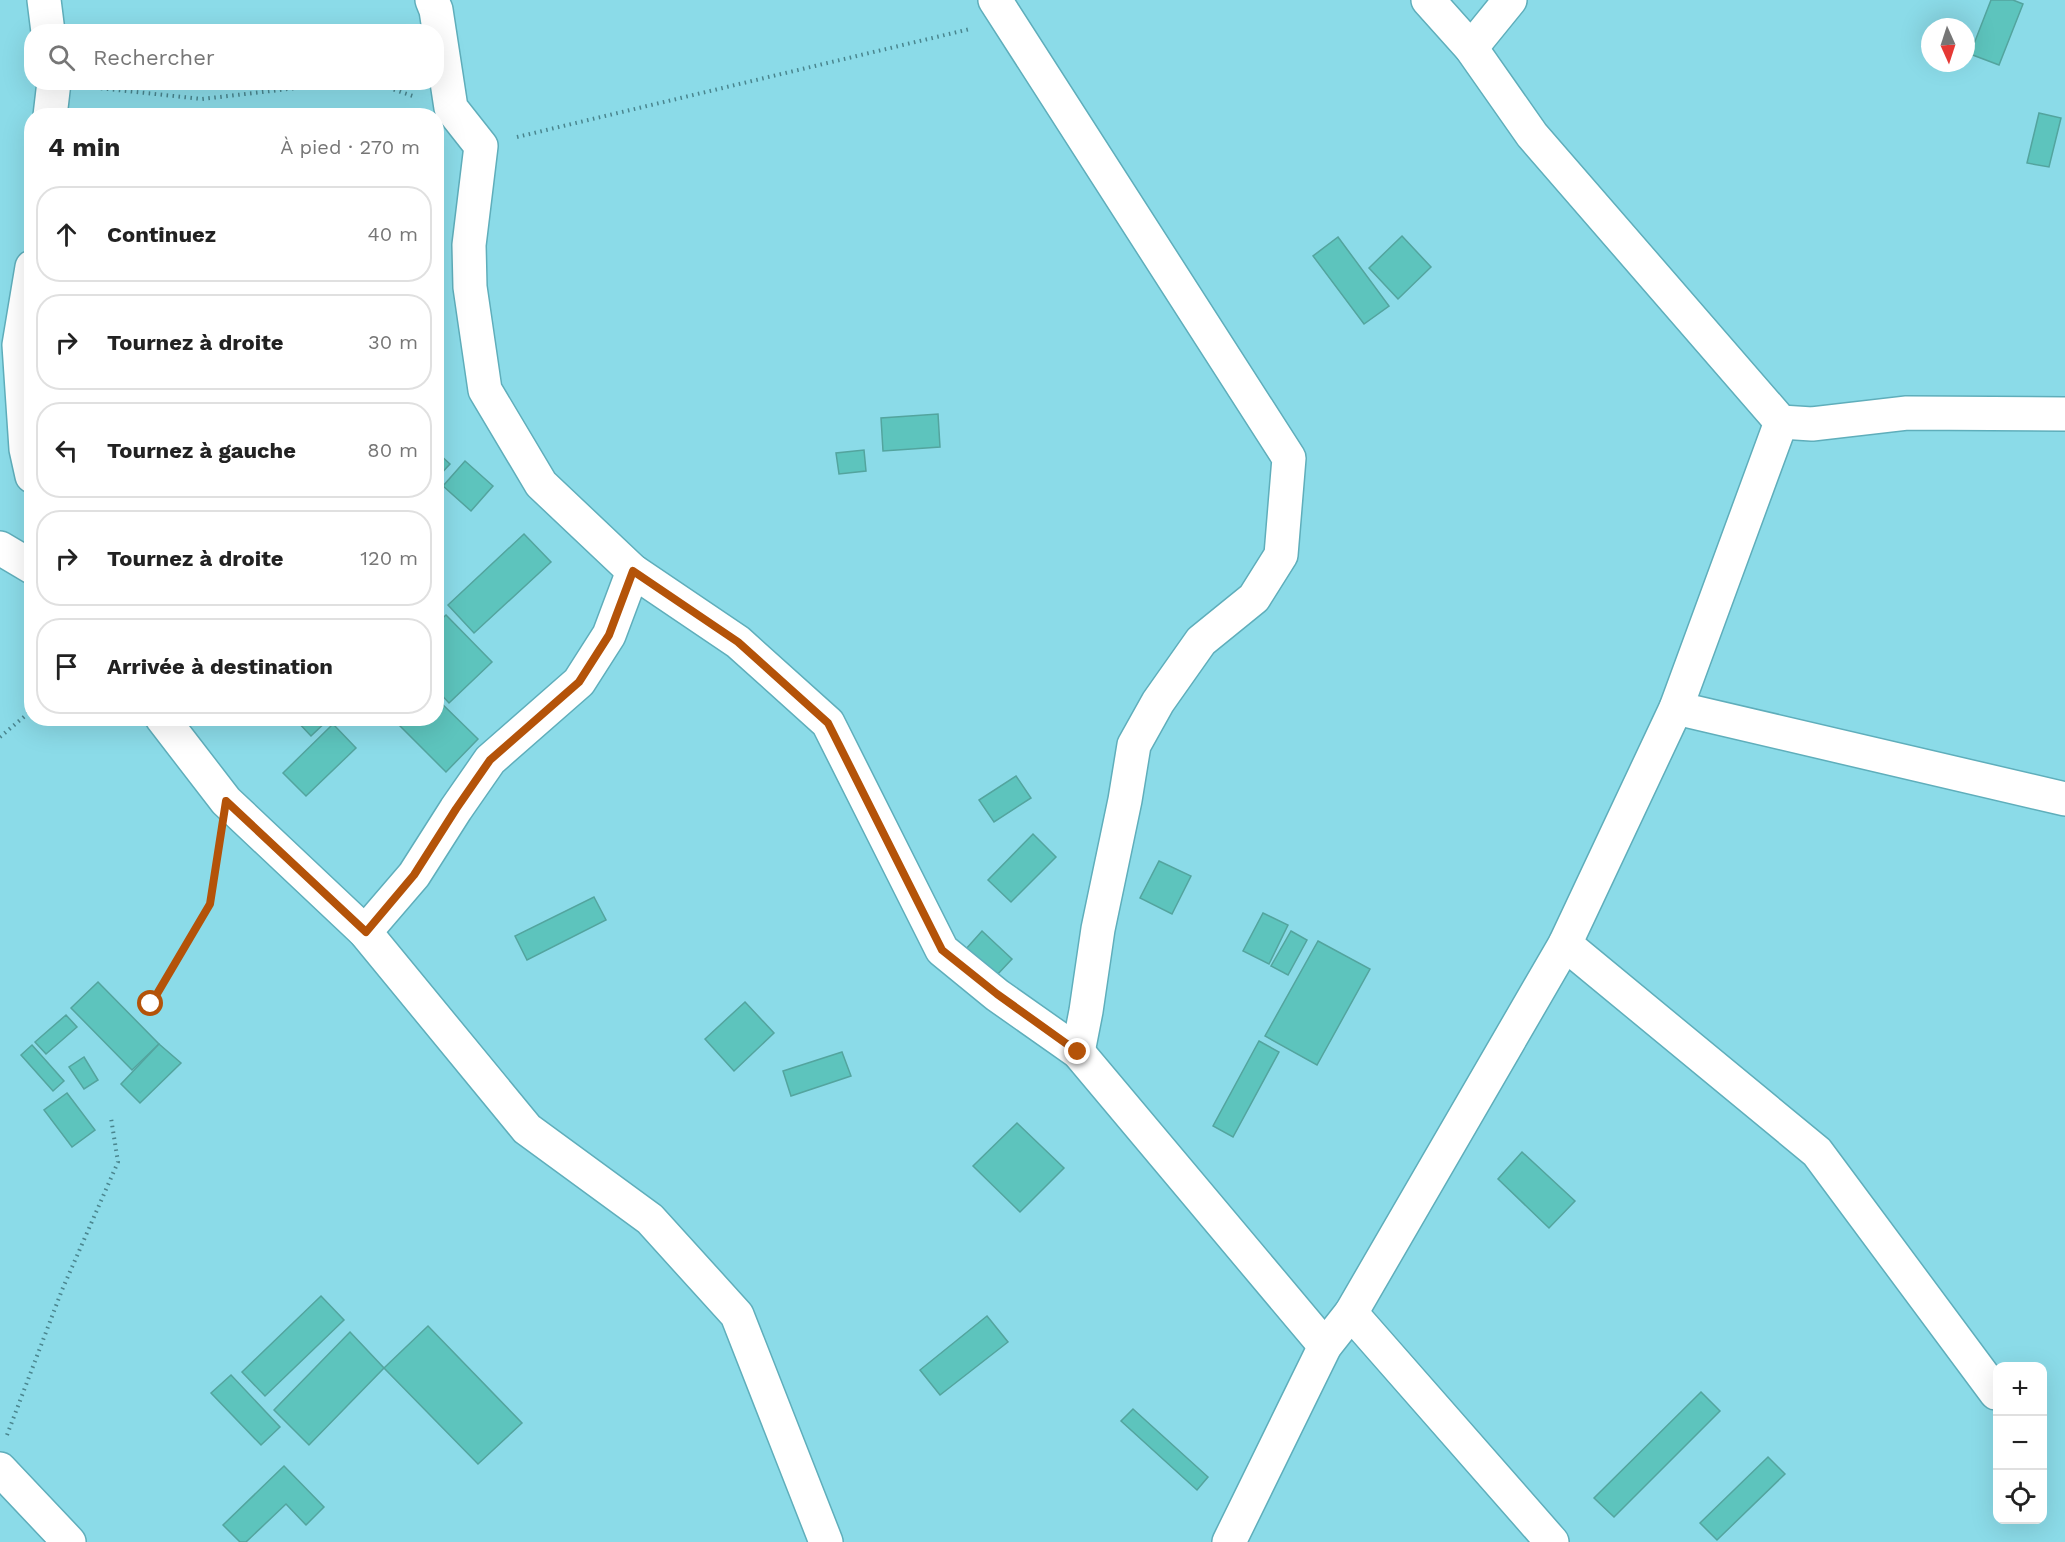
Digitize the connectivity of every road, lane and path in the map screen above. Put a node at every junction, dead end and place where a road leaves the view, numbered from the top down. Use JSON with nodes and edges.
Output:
{"nodes":[{"id":1,"x":44,"y":0,"type":"edge"},
{"id":2,"x":432,"y":0,"type":"edge"},
{"id":3,"x":1428,"y":0,"type":"edge"},
{"id":4,"x":1510,"y":0,"type":"edge"},
{"id":5,"x":1001,"y":10,"type":"edge"},
{"id":6,"x":47,"y":24,"type":"edge"},
{"id":7,"x":438,"y":24,"type":"edge"},
{"id":8,"x":1471,"y":48,"type":"junction"},
{"id":9,"x":444,"y":62,"type":"edge"},
{"id":10,"x":64,"y":90,"type":"edge"},
{"id":11,"x":121,"y":90,"type":"edge"},
{"id":12,"x":280,"y":90,"type":"edge"},
{"id":13,"x":54,"y":108,"type":"edge"},
{"id":14,"x":481,"y":146,"type":"junction"},
{"id":15,"x":24,"y":315,"type":"edge"},
{"id":16,"x":2065,"y":414,"type":"edge"},
{"id":17,"x":24,"y":419,"type":"edge"},
{"id":18,"x":1781,"y":422,"type":"junction"},
{"id":19,"x":0,"y":548,"type":"edge"},
{"id":20,"x":24,"y":562,"type":"edge"},
{"id":21,"x":633,"y":571,"type":"junction"},
{"id":22,"x":1676,"y":708,"type":"junction"},
{"id":23,"x":24,"y":717,"type":"edge"},
{"id":24,"x":168,"y":726,"type":"edge"},
{"id":25,"x":0,"y":737,"type":"edge"},
{"id":26,"x":2065,"y":799,"type":"edge"},
{"id":27,"x":226,"y":801,"type":"junction"},
{"id":28,"x":366,"y":932,"type":"junction"},
{"id":29,"x":1565,"y":944,"type":"junction"},
{"id":30,"x":151,"y":1004,"type":"dead end"},
{"id":31,"x":1078,"y":1052,"type":"junction"},
{"id":32,"x":111,"y":1118,"type":"dead end"},
{"id":33,"x":1351,"y":1313,"type":"junction"},
{"id":34,"x":1325,"y":1346,"type":"junction"},
{"id":35,"x":1993,"y":1389,"type":"edge"},
{"id":36,"x":5,"y":1474,"type":"edge"},
{"id":37,"x":69,"y":1542,"type":"edge"},
{"id":38,"x":826,"y":1542,"type":"edge"},
{"id":39,"x":1228,"y":1542,"type":"edge"},
{"id":40,"x":1552,"y":1542,"type":"edge"}],
"edges":[{"from":1,"to":6,"type":"street"},
{"from":2,"to":7,"type":"street"},
{"from":3,"to":8,"type":"street"},
{"from":4,"to":8,"type":"street"},
{"from":5,"to":14,"type":"path"},
{"from":5,"to":31,"type":"street"},
{"from":8,"to":18,"type":"street"},
{"from":9,"to":14,"type":"street"},
{"from":10,"to":13,"type":"street"},
{"from":11,"to":12,"type":"path"},
{"from":14,"to":21,"type":"street"},
{"from":15,"to":17,"type":"street"},
{"from":16,"to":18,"type":"street"},
{"from":18,"to":22,"type":"street"},
{"from":19,"to":20,"type":"street"},
{"from":21,"to":28,"type":"street"},
{"from":21,"to":31,"type":"street"},
{"from":22,"to":26,"type":"street"},
{"from":22,"to":29,"type":"street"},
{"from":23,"to":25,"type":"path"},
{"from":24,"to":27,"type":"street"},
{"from":27,"to":28,"type":"street"},
{"from":27,"to":30,"type":"path"},
{"from":28,"to":38,"type":"street"},
{"from":29,"to":33,"type":"street"},
{"from":29,"to":35,"type":"street"},
{"from":31,"to":34,"type":"street"},
{"from":32,"to":36,"type":"path"},
{"from":33,"to":34,"type":"street"},
{"from":33,"to":40,"type":"street"},
{"from":34,"to":39,"type":"street"},
{"from":36,"to":37,"type":"street"}]}
